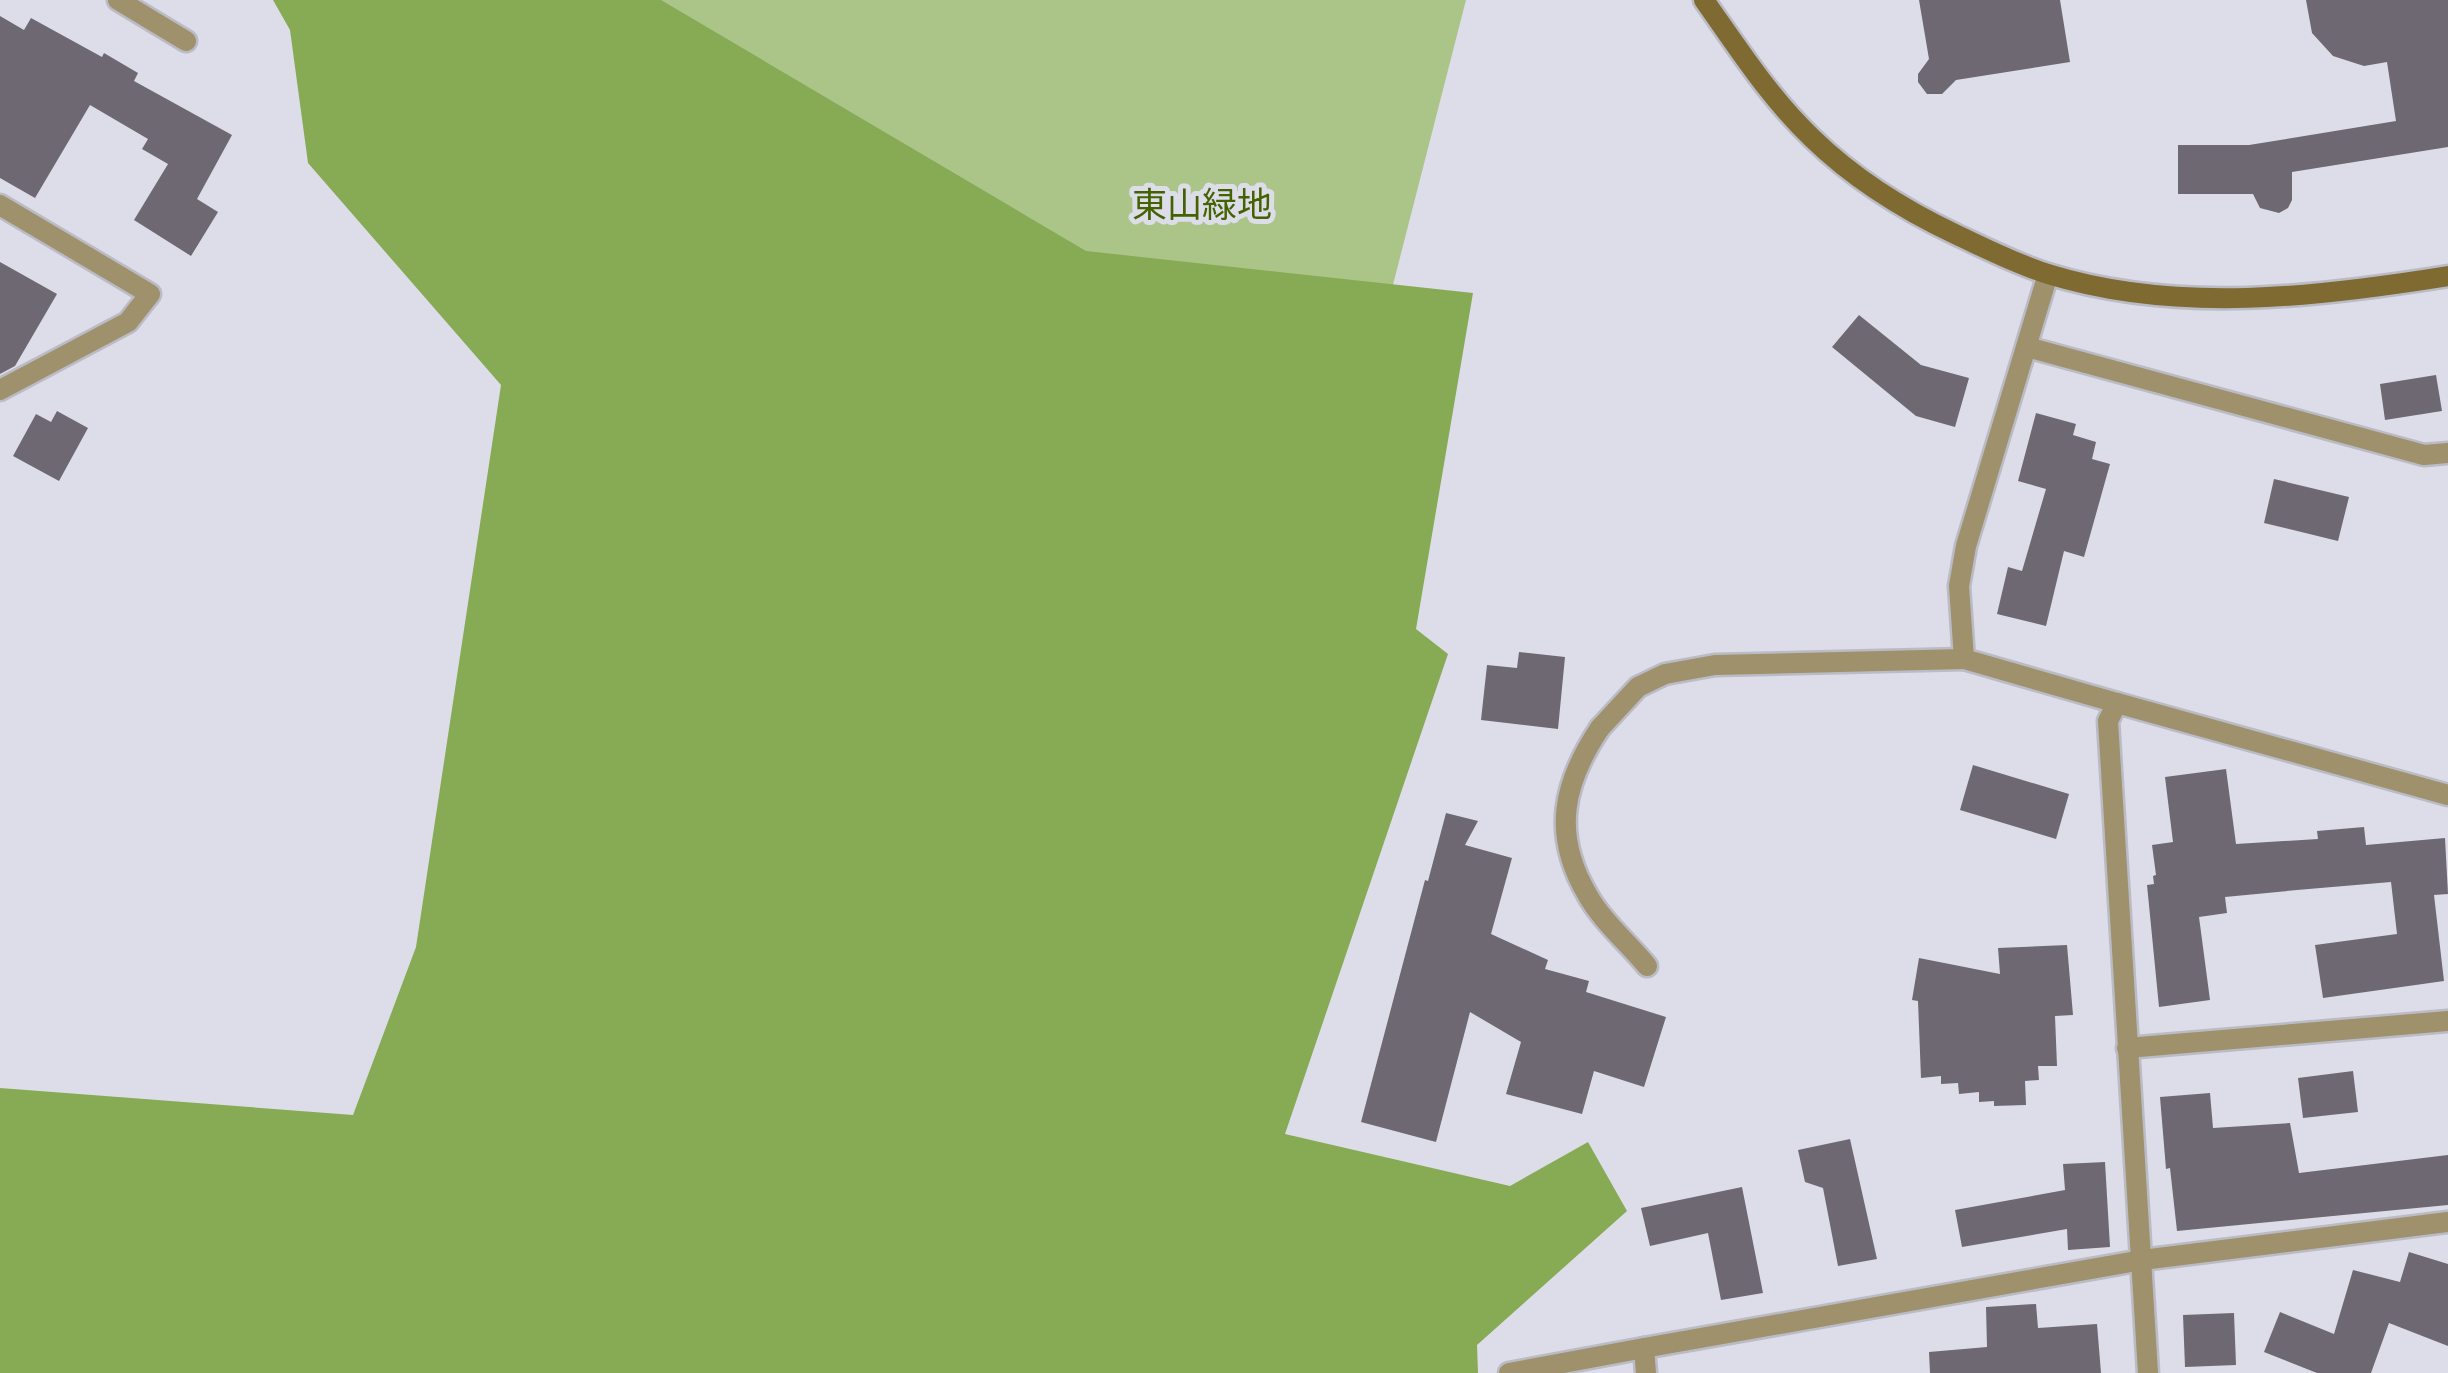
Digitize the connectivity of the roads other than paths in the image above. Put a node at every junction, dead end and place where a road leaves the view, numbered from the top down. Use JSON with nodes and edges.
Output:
{"nodes":[{"id":1,"x":118,"y":0,"type":"edge"},
{"id":2,"x":1704,"y":0,"type":"edge"},
{"id":3,"x":186,"y":41,"type":"dead end"},
{"id":4,"x":0,"y":204,"type":"edge"},
{"id":5,"x":2048,"y":274,"type":"junction"},
{"id":6,"x":2448,"y":276,"type":"edge"},
{"id":7,"x":2027,"y":347,"type":"junction"},
{"id":8,"x":0,"y":390,"type":"edge"},
{"id":9,"x":2448,"y":453,"type":"edge"},
{"id":10,"x":1964,"y":659,"type":"junction"},
{"id":11,"x":2117,"y":703,"type":"junction"},
{"id":12,"x":2448,"y":796,"type":"edge"},
{"id":13,"x":1647,"y":966,"type":"dead end"},
{"id":14,"x":2448,"y":1021,"type":"edge"},
{"id":15,"x":2127,"y":1048,"type":"junction"},
{"id":16,"x":2448,"y":1222,"type":"edge"},
{"id":17,"x":2142,"y":1260,"type":"junction"},
{"id":18,"x":1644,"y":1348,"type":"junction"},
{"id":19,"x":1509,"y":1373,"type":"edge"},
{"id":20,"x":1646,"y":1373,"type":"edge"},
{"id":21,"x":2148,"y":1373,"type":"edge"}],
"edges":[{"from":1,"to":3,"type":"street"},
{"from":2,"to":5,"type":"street"},
{"from":4,"to":8,"type":"street"},
{"from":5,"to":6,"type":"street"},
{"from":5,"to":7,"type":"street"},
{"from":7,"to":9,"type":"street"},
{"from":7,"to":10,"type":"street"},
{"from":10,"to":11,"type":"street"},
{"from":10,"to":13,"type":"street"},
{"from":11,"to":12,"type":"street"},
{"from":11,"to":15,"type":"street"},
{"from":14,"to":15,"type":"street"},
{"from":15,"to":17,"type":"street"},
{"from":16,"to":17,"type":"street"},
{"from":17,"to":18,"type":"street"},
{"from":17,"to":21,"type":"street"},
{"from":18,"to":19,"type":"street"},
{"from":18,"to":20,"type":"street"}]}
